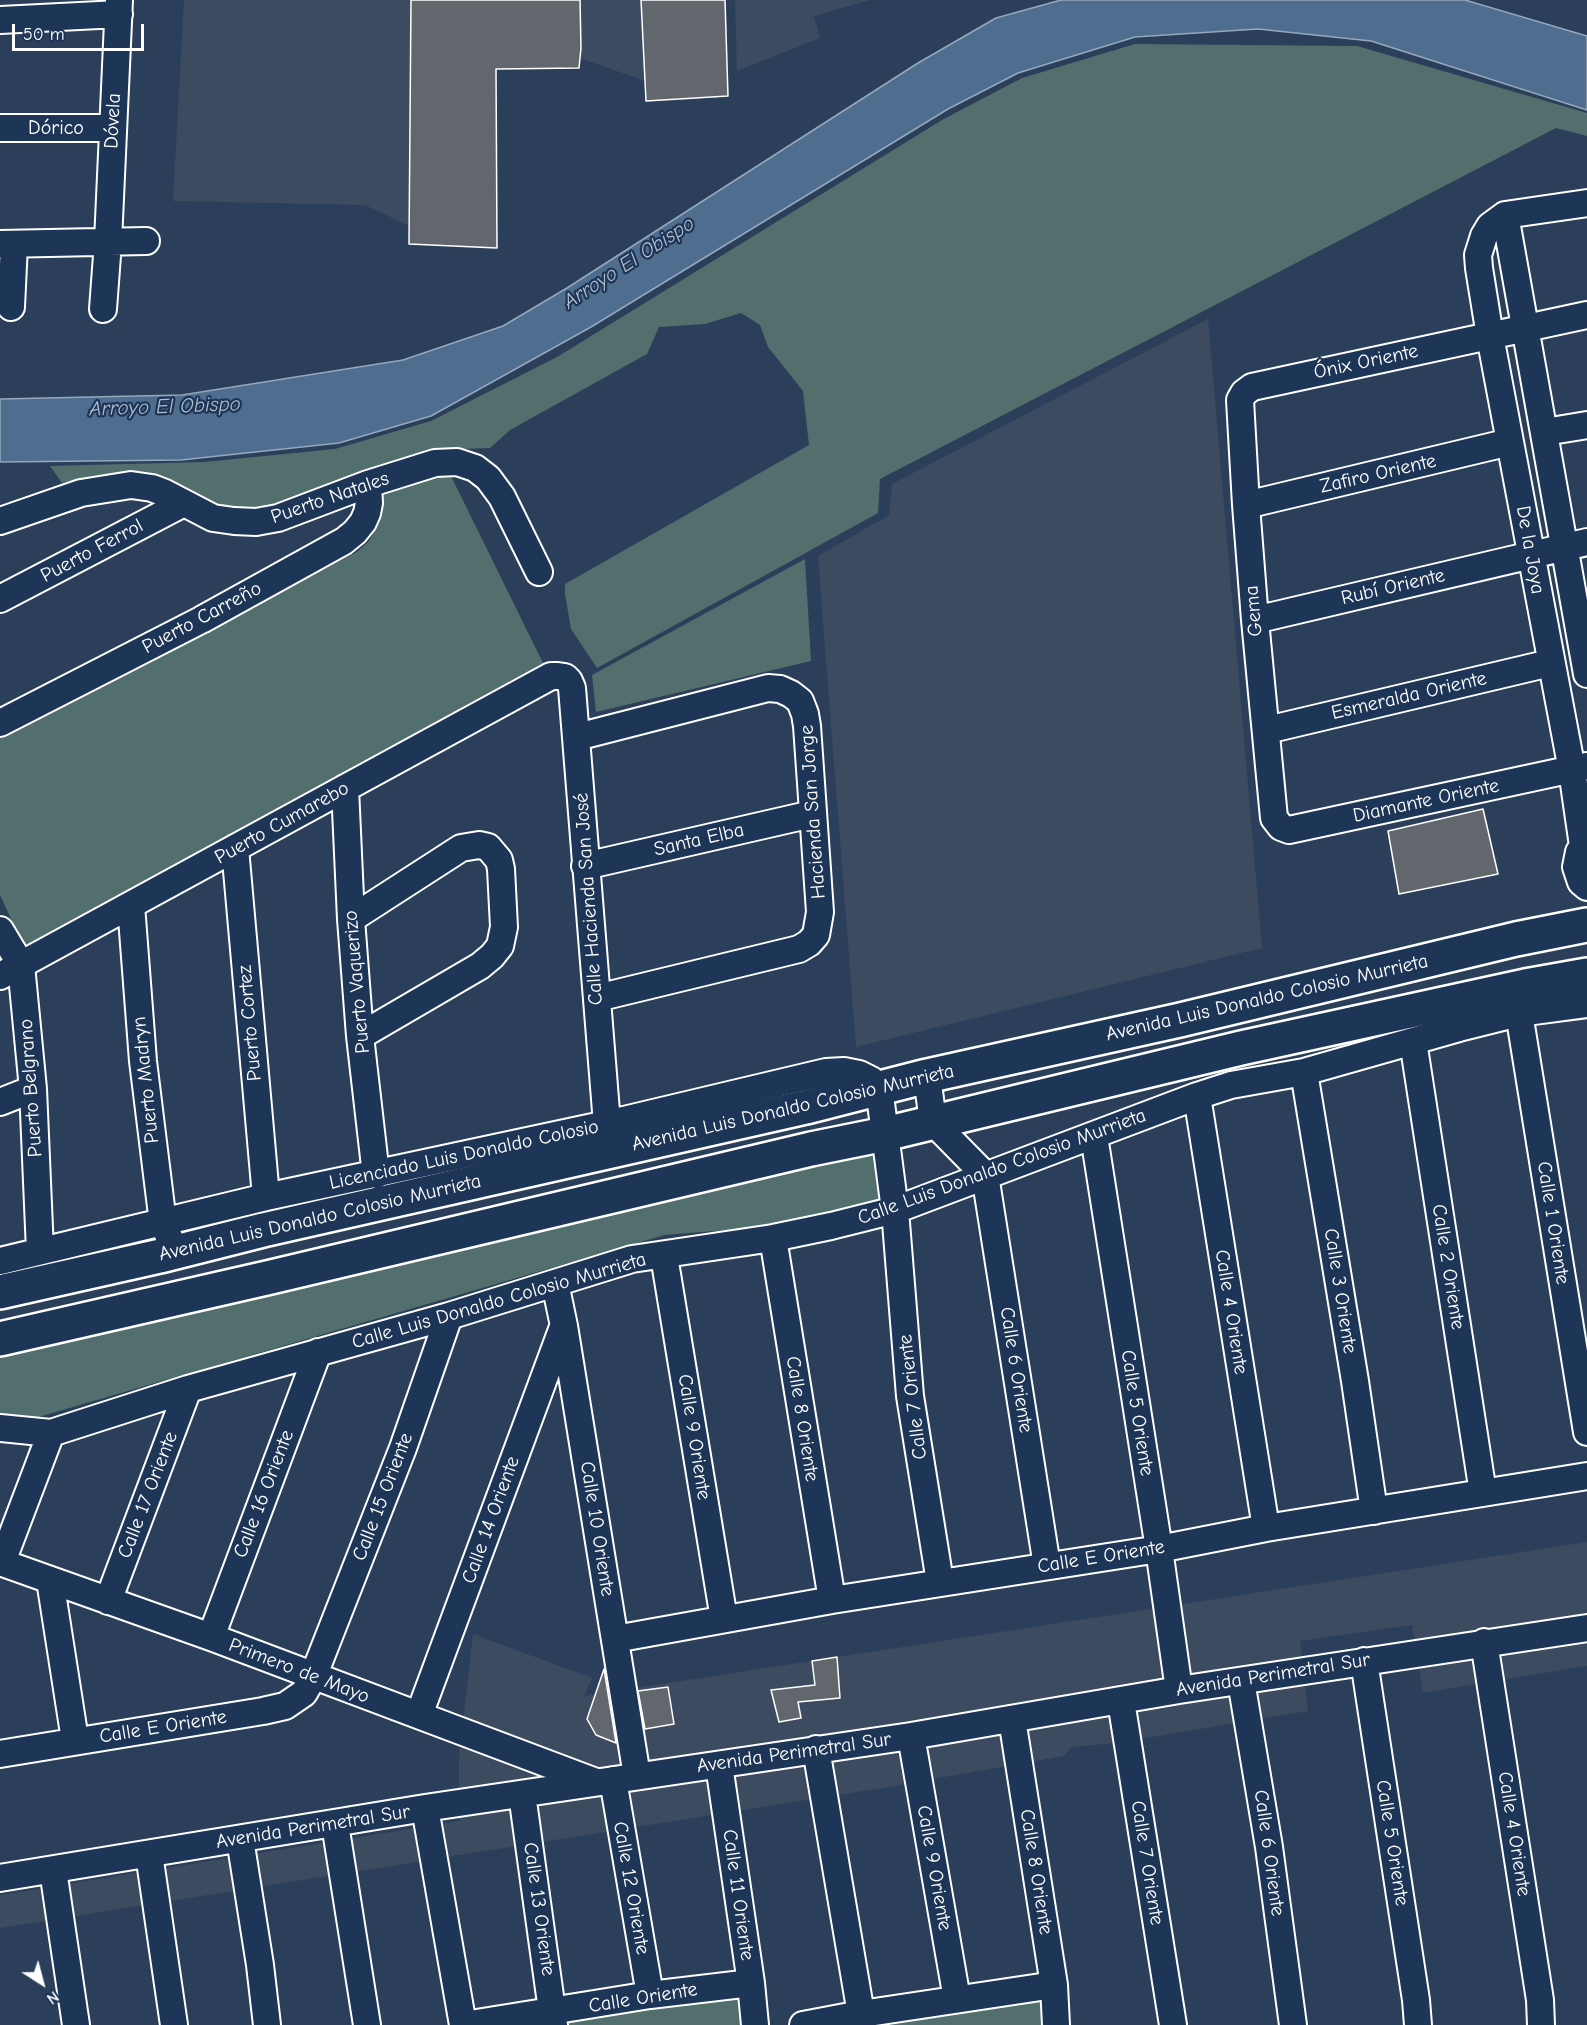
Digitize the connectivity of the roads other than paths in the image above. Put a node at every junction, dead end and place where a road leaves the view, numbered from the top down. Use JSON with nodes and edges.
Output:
{"nodes":[{"id":1,"x":119,"y":7,"type":"edge"},
{"id":2,"x":0,"y":20,"type":"edge"},
{"id":3,"x":0,"y":128,"type":"edge"},
{"id":4,"x":112,"y":128,"type":"junction"},
{"id":5,"x":1587,"y":203,"type":"edge"},
{"id":6,"x":1505,"y":215,"type":"junction"},
{"id":7,"x":146,"y":241,"type":"dead end"},
{"id":8,"x":108,"y":242,"type":"junction"},
{"id":9,"x":7,"y":244,"type":"edge"},
{"id":10,"x":11,"y":307,"type":"dead end"},
{"id":11,"x":103,"y":309,"type":"dead end"},
{"id":12,"x":1587,"y":315,"type":"edge"},
{"id":13,"x":1526,"y":327,"type":"junction"},
{"id":14,"x":1490,"y":336,"type":"junction"},
{"id":15,"x":1244,"y":393,"type":"joint"},
{"id":16,"x":1587,"y":424,"type":"edge"},
{"id":17,"x":1545,"y":432,"type":"junction"},
{"id":18,"x":1510,"y":442,"type":"junction"},
{"id":19,"x":368,"y":484,"type":"junction"},
{"id":20,"x":184,"y":503,"type":"junction"},
{"id":21,"x":1246,"y":505,"type":"junction"},
{"id":22,"x":0,"y":521,"type":"edge"},
{"id":23,"x":1576,"y":545,"type":"edge"},
{"id":24,"x":1532,"y":555,"type":"junction"},
{"id":25,"x":539,"y":572,"type":"dead end"},
{"id":26,"x":0,"y":600,"type":"edge"},
{"id":27,"x":1255,"y":620,"type":"junction"},
{"id":28,"x":1586,"y":658,"type":"edge"},
{"id":29,"x":1550,"y":663,"type":"junction"},
{"id":30,"x":565,"y":677,"type":"joint"},
{"id":31,"x":0,"y":723,"type":"edge"},
{"id":32,"x":1267,"y":730,"type":"junction"},
{"id":33,"x":578,"y":737,"type":"junction"},
{"id":34,"x":1579,"y":768,"type":"edge"},
{"id":35,"x":345,"y":788,"type":"junction"},
{"id":36,"x":812,"y":814,"type":"junction"},
{"id":37,"x":1281,"y":827,"type":"joint"},
{"id":38,"x":1585,"y":844,"type":"edge"},
{"id":39,"x":235,"y":848,"type":"junction"},
{"id":40,"x":585,"y":866,"type":"junction"},
{"id":41,"x":1585,"y":890,"type":"edge"},
{"id":42,"x":131,"y":905,"type":"junction"},
{"id":43,"x":351,"y":919,"type":"junction"},
{"id":44,"x":1587,"y":925,"type":"edge"},
{"id":45,"x":0,"y":930,"type":"edge"},
{"id":46,"x":10,"y":970,"type":"edge"},
{"id":47,"x":1587,"y":975,"type":"edge"},
{"id":48,"x":597,"y":998,"type":"junction"},
{"id":49,"x":1587,"y":1004,"type":"edge"},
{"id":50,"x":1519,"y":1013,"type":"junction"},
{"id":51,"x":360,"y":1036,"type":"junction"},
{"id":52,"x":1413,"y":1041,"type":"junction"},
{"id":53,"x":1304,"y":1072,"type":"junction"},
{"id":54,"x":927,"y":1076,"type":"junction"},
{"id":55,"x":879,"y":1088,"type":"junction"},
{"id":56,"x":33,"y":1089,"type":"junction"},
{"id":57,"x":1197,"y":1096,"type":"junction"},
{"id":58,"x":0,"y":1102,"type":"edge"},
{"id":59,"x":933,"y":1122,"type":"junction"},
{"id":60,"x":607,"y":1124,"type":"junction"},
{"id":61,"x":885,"y":1134,"type":"junction"},
{"id":62,"x":1094,"y":1136,"type":"junction"},
{"id":63,"x":376,"y":1174,"type":"junction"},
{"id":64,"x":985,"y":1175,"type":"junction"},
{"id":65,"x":266,"y":1197,"type":"junction"},
{"id":66,"x":895,"y":1210,"type":"junction"},
{"id":67,"x":264,"y":1230,"type":"junction"},
{"id":68,"x":773,"y":1238,"type":"junction"},
{"id":69,"x":180,"y":1245,"type":"junction"},
{"id":70,"x":40,"y":1251,"type":"junction"},
{"id":71,"x":664,"y":1256,"type":"junction"},
{"id":72,"x":0,"y":1261,"type":"edge"},
{"id":73,"x":262,"y":1279,"type":"junction"},
{"id":74,"x":555,"y":1283,"type":"junction"},
{"id":75,"x":0,"y":1292,"type":"edge"},
{"id":76,"x":186,"y":1297,"type":"junction"},
{"id":77,"x":449,"y":1316,"type":"junction"},
{"id":78,"x":564,"y":1326,"type":"junction"},
{"id":79,"x":0,"y":1339,"type":"edge"},
{"id":80,"x":318,"y":1352,"type":"junction"},
{"id":81,"x":188,"y":1389,"type":"junction"},
{"id":82,"x":0,"y":1428,"type":"edge"},
{"id":83,"x":1587,"y":1432,"type":"edge"},
{"id":84,"x":51,"y":1433,"type":"junction"},
{"id":85,"x":1587,"y":1476,"type":"edge"},
{"id":86,"x":1483,"y":1493,"type":"junction"},
{"id":87,"x":1374,"y":1511,"type":"junction"},
{"id":88,"x":1266,"y":1528,"type":"junction"},
{"id":89,"x":1159,"y":1549,"type":"junction"},
{"id":90,"x":1,"y":1562,"type":"edge"},
{"id":91,"x":1047,"y":1566,"type":"junction"},
{"id":92,"x":50,"y":1580,"type":"junction"},
{"id":93,"x":940,"y":1582,"type":"junction"},
{"id":94,"x":832,"y":1600,"type":"junction"},
{"id":95,"x":108,"y":1601,"type":"junction"},
{"id":96,"x":724,"y":1619,"type":"junction"},
{"id":97,"x":1587,"y":1628,"type":"edge"},
{"id":98,"x":210,"y":1637,"type":"junction"},
{"id":99,"x":615,"y":1639,"type":"junction"},
{"id":100,"x":1484,"y":1642,"type":"junction"},
{"id":101,"x":1364,"y":1661,"type":"junction"},
{"id":102,"x":313,"y":1677,"type":"junction"},
{"id":103,"x":1241,"y":1681,"type":"junction"},
{"id":104,"x":1179,"y":1690,"type":"junction"},
{"id":105,"x":1120,"y":1701,"type":"junction"},
{"id":106,"x":419,"y":1715,"type":"junction"},
{"id":107,"x":1012,"y":1719,"type":"junction"},
{"id":108,"x":911,"y":1736,"type":"junction"},
{"id":109,"x":75,"y":1740,"type":"junction"},
{"id":110,"x":816,"y":1749,"type":"junction"},
{"id":111,"x":0,"y":1754,"type":"edge"},
{"id":112,"x":719,"y":1765,"type":"junction"},
{"id":113,"x":616,"y":1779,"type":"junction"},
{"id":114,"x":522,"y":1794,"type":"junction"},
{"id":115,"x":425,"y":1808,"type":"junction"},
{"id":116,"x":335,"y":1824,"type":"junction"},
{"id":117,"x":240,"y":1839,"type":"junction"},
{"id":118,"x":149,"y":1854,"type":"junction"},
{"id":119,"x":53,"y":1870,"type":"junction"},
{"id":120,"x":0,"y":1878,"type":"edge"},
{"id":121,"x":751,"y":1983,"type":"junction"},
{"id":122,"x":1054,"y":1985,"type":"junction"},
{"id":123,"x":650,"y":1995,"type":"junction"},
{"id":124,"x":957,"y":1999,"type":"junction"},
{"id":125,"x":861,"y":2014,"type":"junction"},
{"id":126,"x":554,"y":2018,"type":"edge"},
{"id":127,"x":76,"y":2025,"type":"edge"},
{"id":128,"x":174,"y":2025,"type":"edge"},
{"id":129,"x":267,"y":2025,"type":"edge"},
{"id":130,"x":367,"y":2025,"type":"edge"},
{"id":131,"x":464,"y":2025,"type":"edge"},
{"id":132,"x":755,"y":2025,"type":"edge"},
{"id":133,"x":803,"y":2025,"type":"edge"},
{"id":134,"x":1056,"y":2025,"type":"edge"},
{"id":135,"x":1173,"y":2025,"type":"edge"},
{"id":136,"x":1293,"y":2025,"type":"edge"},
{"id":137,"x":1418,"y":2025,"type":"edge"},
{"id":138,"x":1541,"y":2025,"type":"edge"}],
"edges":[{"from":1,"to":2,"type":"street"},
{"from":1,"to":4,"type":"street","name":"Dóvela"},
{"from":3,"to":4,"type":"street","name":"Dórico"},
{"from":4,"to":8,"type":"street","name":"Dóvela"},
{"from":5,"to":6,"type":"street"},
{"from":6,"to":13,"type":"street","name":"De la Joya"},
{"from":6,"to":14,"type":"street","name":"De la Joya"},
{"from":7,"to":8,"type":"street"},
{"from":8,"to":9,"type":"street"},
{"from":8,"to":11,"type":"street","name":"Dóvela"},
{"from":9,"to":10,"type":"street"},
{"from":12,"to":13,"type":"street","name":"Ónix Oriente"},
{"from":13,"to":14,"type":"street","name":"Ónix Oriente"},
{"from":13,"to":17,"type":"street","name":"De la Joya"},
{"from":14,"to":15,"type":"street","name":"Ónix Oriente"},
{"from":14,"to":18,"type":"street","name":"De la Joya"},
{"from":15,"to":21,"type":"street","name":"Gema"},
{"from":16,"to":17,"type":"street"},
{"from":17,"to":23,"type":"street","name":"De la Joya"},
{"from":18,"to":21,"type":"street","name":"Zafiro Oriente"},
{"from":18,"to":24,"type":"street","name":"De la Joya"},
{"from":19,"to":20,"type":"street","name":"Puerto Natales"},
{"from":19,"to":25,"type":"street","name":"Puerto Natales"},
{"from":19,"to":31,"type":"street","name":"Puerto Carreño"},
{"from":20,"to":22,"type":"street","name":"Puerto Natales"},
{"from":20,"to":26,"type":"street","name":"Puerto Ferrol"},
{"from":21,"to":27,"type":"street","name":"Gema"},
{"from":23,"to":24,"type":"street","name":"Rubí Oriente"},
{"from":23,"to":28,"type":"street","name":"De la Joya"},
{"from":24,"to":27,"type":"street","name":"Rubí Oriente"},
{"from":24,"to":29,"type":"street","name":"De la Joya"},
{"from":27,"to":32,"type":"street","name":"Gema"},
{"from":29,"to":32,"type":"street","name":"Esmeralda Oriente"},
{"from":29,"to":34,"type":"street","name":"De la Joya"},
{"from":30,"to":33,"type":"street","name":"Calle Hacienda San José"},
{"from":30,"to":35,"type":"street","name":"Puerto Cumarebo"},
{"from":32,"to":37,"type":"street","name":"Gema"},
{"from":33,"to":36,"type":"street","name":"Hacienda San Jorge"},
{"from":33,"to":40,"type":"street","name":"Calle Hacienda San José"},
{"from":34,"to":37,"type":"street","name":"Diamante Oriente"},
{"from":34,"to":38,"type":"street","name":"De la Joya"},
{"from":35,"to":39,"type":"street","name":"Puerto Cumarebo"},
{"from":35,"to":43,"type":"street","name":"Puerto Vaquerizo"},
{"from":36,"to":40,"type":"street","name":"Santa Elba"},
{"from":36,"to":48,"type":"street","name":"Hacienda San Jorge"},
{"from":38,"to":41,"type":"street","name":"De la Joya"},
{"from":39,"to":42,"type":"street","name":"Puerto Cumarebo"},
{"from":39,"to":65,"type":"street","name":"Puerto Cortez"},
{"from":40,"to":48,"type":"street","name":"Calle Hacienda San José"},
{"from":42,"to":46,"type":"street","name":"Puerto Cumarebo"},
{"from":42,"to":69,"type":"street","name":"Puerto Madryn"},
{"from":43,"to":51,"type":"street","name":"Puerto Vaquerizo"},
{"from":43,"to":51,"type":"street"},
{"from":44,"to":54,"type":"main road","name":"Avenida Luis Donaldo Colosio Murrieta"},
{"from":45,"to":46,"type":"street","name":"Puerto Belgrano"},
{"from":46,"to":56,"type":"street","name":"Puerto Belgrano"},
{"from":47,"to":59,"type":"main road"},
{"from":48,"to":60,"type":"street","name":"Calle Hacienda San José"},
{"from":49,"to":50,"type":"street","name":"Calle Luis Donaldo Colosio Murrieta"},
{"from":50,"to":52,"type":"street","name":"Calle Luis Donaldo Colosio Murrieta"},
{"from":50,"to":83,"type":"street","name":"Calle 1 Oriente"},
{"from":51,"to":63,"type":"street","name":"Puerto Vaquerizo"},
{"from":52,"to":53,"type":"street","name":"Calle Luis Donaldo Colosio Murrieta"},
{"from":52,"to":86,"type":"street","name":"Calle 2 Oriente"},
{"from":53,"to":57,"type":"street","name":"Calle Luis Donaldo Colosio Murrieta"},
{"from":53,"to":87,"type":"street","name":"Calle 3 Oriente"},
{"from":54,"to":55,"type":"main road","name":"Avenida Luis Donaldo Colosio Murrieta"},
{"from":54,"to":59,"type":"street"},
{"from":55,"to":60,"type":"street","name":"Licenciado Luis Donaldo Colosio"},
{"from":55,"to":61,"type":"street"},
{"from":55,"to":67,"type":"main road","name":"Avenida Luis Donaldo Colosio Murrieta"},
{"from":56,"to":58,"type":"street"},
{"from":56,"to":70,"type":"street","name":"Puerto Belgrano"},
{"from":57,"to":62,"type":"street","name":"Calle Luis Donaldo Colosio Murrieta"},
{"from":57,"to":88,"type":"street","name":"Calle 4 Oriente"},
{"from":59,"to":61,"type":"main road"},
{"from":59,"to":64,"type":"street"},
{"from":60,"to":63,"type":"street","name":"Licenciado Luis Donaldo Colosio"},
{"from":61,"to":66,"type":"street","name":"Calle 7 Oriente"},
{"from":61,"to":73,"type":"main road"},
{"from":62,"to":64,"type":"street","name":"Calle Luis Donaldo Colosio Murrieta"},
{"from":62,"to":89,"type":"street","name":"Calle 5 Oriente"},
{"from":63,"to":65,"type":"street","name":"Licenciado Luis Donaldo Colosio"},
{"from":64,"to":66,"type":"street","name":"Calle Luis Donaldo Colosio Murrieta"},
{"from":64,"to":91,"type":"street","name":"Calle 6 Oriente"},
{"from":65,"to":69,"type":"street","name":"Licenciado Luis Donaldo Colosio"},
{"from":66,"to":68,"type":"street","name":"Calle Luis Donaldo Colosio Murrieta"},
{"from":66,"to":93,"type":"street","name":"Calle 7 Oriente"},
{"from":67,"to":69,"type":"main road","name":"Avenida Luis Donaldo Colosio Murrieta"},
{"from":67,"to":73,"type":"main road"},
{"from":68,"to":71,"type":"street","name":"Calle Luis Donaldo Colosio Murrieta"},
{"from":68,"to":94,"type":"street","name":"Calle 8 Oriente"},
{"from":69,"to":70,"type":"street","name":"Licenciado Luis Donaldo Colosio"},
{"from":69,"to":73,"type":"main road"},
{"from":69,"to":75,"type":"main road","name":"Avenida Luis Donaldo Colosio Murrieta"},
{"from":69,"to":76,"type":"main road"},
{"from":70,"to":72,"type":"street","name":"Licenciado Luis Donaldo Colosio"},
{"from":71,"to":74,"type":"street","name":"Calle Luis Donaldo Colosio Murrieta"},
{"from":71,"to":96,"type":"street","name":"Calle 9 Oriente"},
{"from":73,"to":76,"type":"main road"},
{"from":74,"to":77,"type":"street","name":"Calle Luis Donaldo Colosio Murrieta"},
{"from":74,"to":78,"type":"street","name":"Calle 10 Oriente"},
{"from":76,"to":79,"type":"main road"},
{"from":77,"to":80,"type":"street","name":"Calle Luis Donaldo Colosio Murrieta"},
{"from":77,"to":102,"type":"street","name":"Calle 15 Oriente"},
{"from":78,"to":99,"type":"street","name":"Calle 10 Oriente"},
{"from":78,"to":106,"type":"street","name":"Calle 14 Oriente"},
{"from":80,"to":81,"type":"street","name":"Calle Luis Donaldo Colosio Murrieta"},
{"from":80,"to":98,"type":"street","name":"Calle 16 Oriente"},
{"from":81,"to":84,"type":"street","name":"Calle Luis Donaldo Colosio Murrieta"},
{"from":81,"to":95,"type":"street","name":"Calle 17 Oriente"},
{"from":82,"to":84,"type":"street","name":"Calle Luis Donaldo Colosio Murrieta"},
{"from":84,"to":90,"type":"street"},
{"from":85,"to":86,"type":"street","name":"Calle E Oriente"},
{"from":86,"to":87,"type":"street","name":"Calle E Oriente"},
{"from":87,"to":88,"type":"street","name":"Calle E Oriente"},
{"from":88,"to":89,"type":"street","name":"Calle E Oriente"},
{"from":89,"to":91,"type":"street","name":"Calle E Oriente"},
{"from":89,"to":104,"type":"street","name":"Calle 5 Oriente"},
{"from":90,"to":92,"type":"street","name":"Primero de Mayo"},
{"from":91,"to":93,"type":"street","name":"Calle E Oriente"},
{"from":92,"to":95,"type":"street","name":"Primero de Mayo"},
{"from":92,"to":109,"type":"street"},
{"from":93,"to":94,"type":"street","name":"Calle E Oriente"},
{"from":94,"to":96,"type":"street","name":"Calle E Oriente"},
{"from":95,"to":98,"type":"street","name":"Primero de Mayo"},
{"from":96,"to":99,"type":"street","name":"Calle E Oriente"},
{"from":97,"to":100,"type":"street","name":"Avenida Perimetral Sur"},
{"from":98,"to":102,"type":"street","name":"Primero de Mayo"},
{"from":99,"to":113,"type":"street","name":"Calle 10 Oriente"},
{"from":100,"to":101,"type":"street","name":"Avenida Perimetral Sur"},
{"from":100,"to":138,"type":"street","name":"Calle 4 Oriente"},
{"from":101,"to":103,"type":"street","name":"Avenida Perimetral Sur"},
{"from":101,"to":137,"type":"street","name":"Calle 5 Oriente"},
{"from":102,"to":106,"type":"street","name":"Primero de Mayo"},
{"from":102,"to":109,"type":"street","name":"Calle E Oriente"},
{"from":103,"to":104,"type":"street","name":"Avenida Perimetral Sur"},
{"from":103,"to":136,"type":"street","name":"Calle 6 Oriente"},
{"from":104,"to":105,"type":"street","name":"Avenida Perimetral Sur"},
{"from":105,"to":107,"type":"street","name":"Avenida Perimetral Sur"},
{"from":105,"to":135,"type":"street","name":"Calle 7 Oriente"},
{"from":106,"to":113,"type":"street","name":"Primero de Mayo"},
{"from":107,"to":108,"type":"street","name":"Avenida Perimetral Sur"},
{"from":107,"to":122,"type":"street","name":"Calle 8 Oriente"},
{"from":108,"to":110,"type":"street","name":"Avenida Perimetral Sur"},
{"from":108,"to":124,"type":"street","name":"Calle 9 Oriente"},
{"from":109,"to":111,"type":"street","name":"Calle E Oriente"},
{"from":110,"to":112,"type":"street","name":"Avenida Perimetral Sur"},
{"from":110,"to":125,"type":"street"},
{"from":112,"to":113,"type":"street","name":"Avenida Perimetral Sur"},
{"from":112,"to":121,"type":"street","name":"Calle 11 Oriente"},
{"from":113,"to":114,"type":"street","name":"Avenida Perimetral Sur"},
{"from":113,"to":123,"type":"street","name":"Calle 12 Oriente"},
{"from":114,"to":115,"type":"street","name":"Avenida Perimetral Sur"},
{"from":114,"to":126,"type":"street","name":"Calle 13 Oriente"},
{"from":115,"to":116,"type":"street","name":"Avenida Perimetral Sur"},
{"from":115,"to":131,"type":"street"},
{"from":116,"to":117,"type":"street","name":"Avenida Perimetral Sur"},
{"from":116,"to":130,"type":"street"},
{"from":117,"to":118,"type":"street","name":"Avenida Perimetral Sur"},
{"from":117,"to":129,"type":"street"},
{"from":118,"to":119,"type":"street","name":"Avenida Perimetral Sur"},
{"from":118,"to":128,"type":"street"},
{"from":119,"to":120,"type":"street","name":"Avenida Perimetral Sur"},
{"from":119,"to":127,"type":"street"},
{"from":121,"to":123,"type":"street","name":"Calle Oriente"},
{"from":121,"to":132,"type":"street","name":"Calle 11 Oriente"},
{"from":122,"to":124,"type":"street"},
{"from":122,"to":134,"type":"street","name":"Calle 8 Oriente"},
{"from":123,"to":126,"type":"street","name":"Calle Oriente"},
{"from":124,"to":125,"type":"street"},
{"from":125,"to":133,"type":"street"},
{"from":126,"to":131,"type":"street","name":"Calle Oriente"}]}
